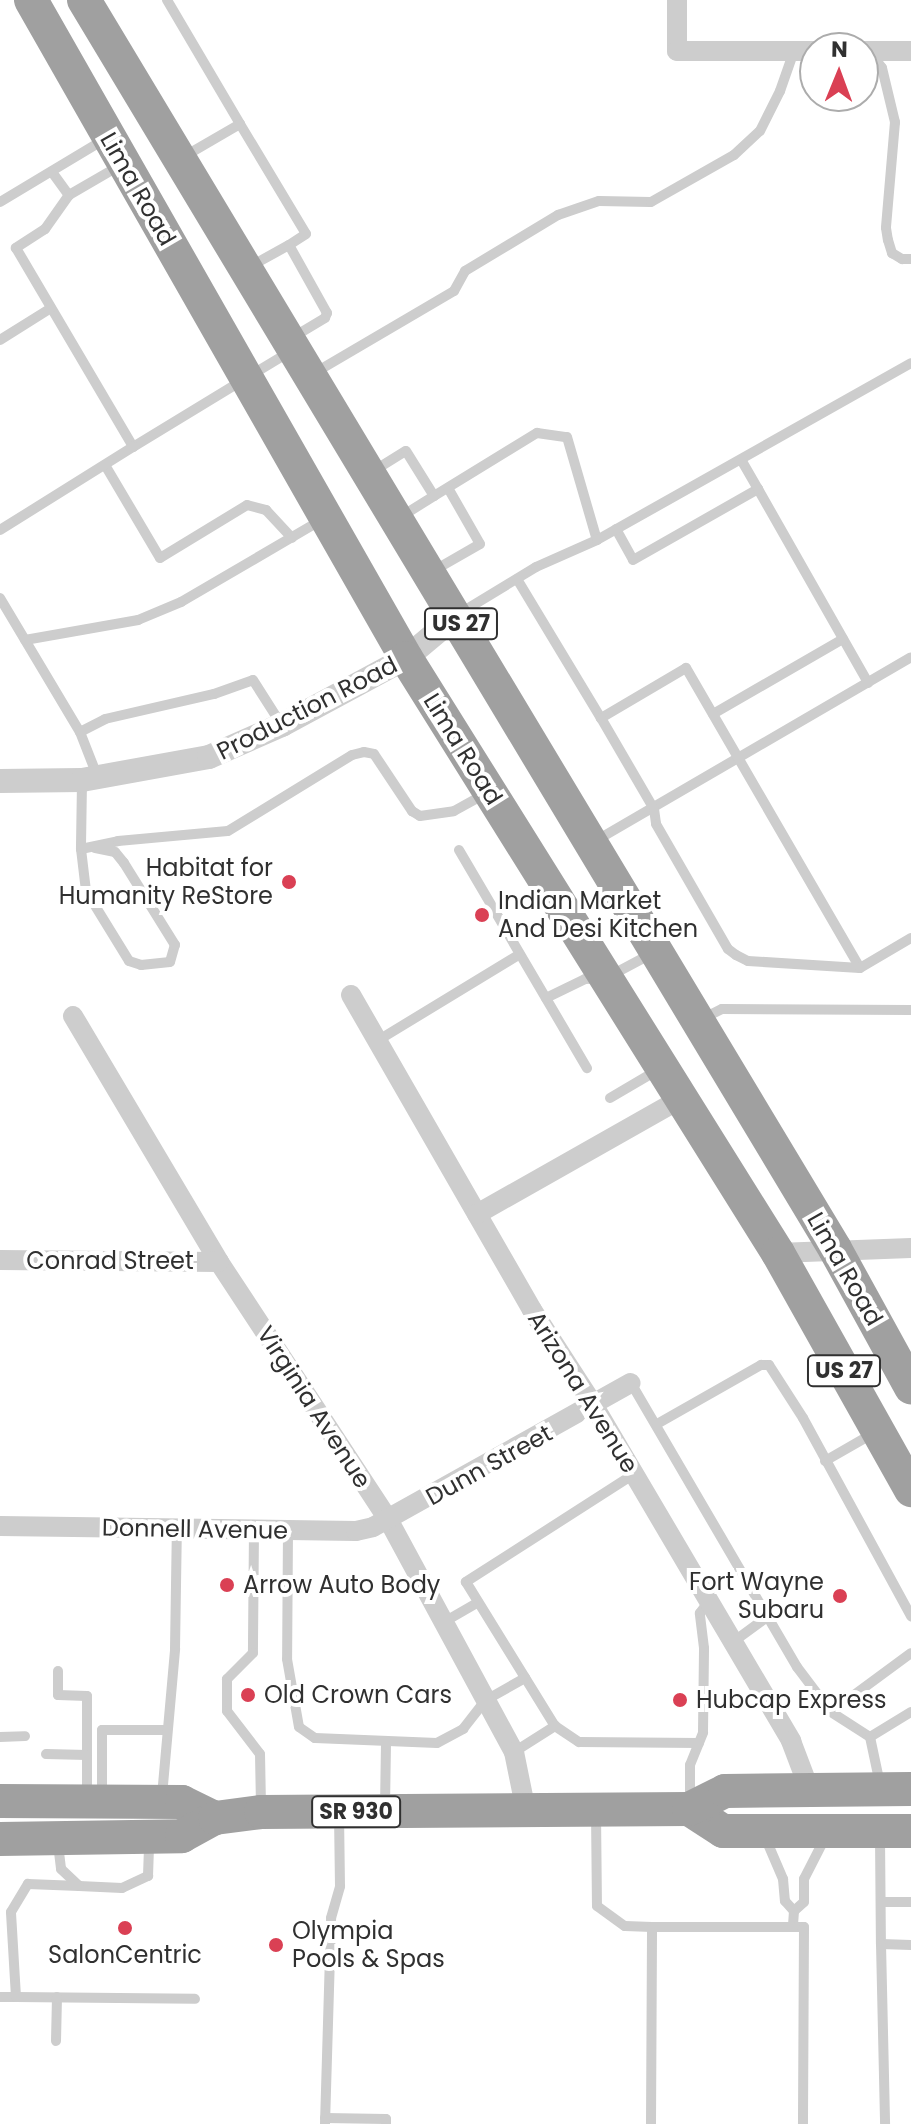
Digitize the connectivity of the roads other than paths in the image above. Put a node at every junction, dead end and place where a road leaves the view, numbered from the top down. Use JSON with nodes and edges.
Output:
{"nodes":[{"id":1,"x":31,"y":0,"type":"edge"},
{"id":2,"x":84,"y":0,"type":"edge"},
{"id":3,"x":167,"y":0,"type":"edge"},
{"id":4,"x":677,"y":0,"type":"edge"},
{"id":5,"x":799,"y":51,"type":"edge"},
{"id":6,"x":879,"y":51,"type":"edge"},
{"id":7,"x":911,"y":51,"type":"edge"},
{"id":8,"x":799,"y":61,"type":"edge"},
{"id":9,"x":879,"y":65,"type":"edge"},
{"id":10,"x":240,"y":124,"type":"junction"},
{"id":11,"x":116,"y":150,"type":"junction"},
{"id":12,"x":180,"y":159,"type":"junction"},
{"id":13,"x":52,"y":172,"type":"junction"},
{"id":14,"x":69,"y":195,"type":"junction"},
{"id":15,"x":0,"y":202,"type":"edge"},
{"id":16,"x":289,"y":245,"type":"junction"},
{"id":17,"x":911,"y":259,"type":"edge"},
{"id":18,"x":246,"y":269,"type":"junction"},
{"id":19,"x":51,"y":308,"type":"junction"},
{"id":20,"x":0,"y":340,"type":"edge"},
{"id":21,"x":298,"y":355,"type":"junction"},
{"id":22,"x":911,"y":363,"type":"edge"},
{"id":23,"x":247,"y":378,"type":"junction"},
{"id":24,"x":133,"y":447,"type":"junction"},
{"id":25,"x":741,"y":459,"type":"junction"},
{"id":26,"x":105,"y":465,"type":"junction"},
{"id":27,"x":370,"y":473,"type":"junction"},
{"id":28,"x":448,"y":488,"type":"junction"},
{"id":29,"x":758,"y":489,"type":"junction"},
{"id":30,"x":434,"y":496,"type":"junction"},
{"id":31,"x":326,"y":518,"type":"junction"},
{"id":32,"x":398,"y":520,"type":"junction"},
{"id":33,"x":616,"y":529,"type":"junction"},
{"id":34,"x":0,"y":530,"type":"edge"},
{"id":35,"x":292,"y":538,"type":"junction"},
{"id":36,"x":597,"y":540,"type":"junction"},
{"id":37,"x":430,"y":573,"type":"junction"},
{"id":38,"x":517,"y":579,"type":"junction"},
{"id":39,"x":0,"y":598,"type":"edge"},
{"id":40,"x":456,"y":616,"type":"junction"},
{"id":41,"x":843,"y":639,"type":"junction"},
{"id":42,"x":25,"y":640,"type":"junction"},
{"id":43,"x":406,"y":658,"type":"junction"},
{"id":44,"x":910,"y":660,"type":"edge"},
{"id":45,"x":868,"y":683,"type":"junction"},
{"id":46,"x":713,"y":714,"type":"junction"},
{"id":47,"x":601,"y":718,"type":"junction"},
{"id":48,"x":282,"y":725,"type":"junction"},
{"id":49,"x":80,"y":732,"type":"junction"},
{"id":50,"x":739,"y":759,"type":"junction"},
{"id":51,"x":90,"y":779,"type":"junction"},
{"id":52,"x":0,"y":781,"type":"edge"},
{"id":53,"x":489,"y":791,"type":"junction"},
{"id":54,"x":654,"y":809,"type":"junction"},
{"id":55,"x":592,"y":843,"type":"junction"},
{"id":56,"x":81,"y":849,"type":"junction"},
{"id":57,"x":459,"y":850,"type":"dead end"},
{"id":58,"x":911,"y":938,"type":"edge"},
{"id":59,"x":657,"y":951,"type":"junction"},
{"id":60,"x":520,"y":954,"type":"junction"},
{"id":61,"x":860,"y":968,"type":"junction"},
{"id":62,"x":606,"y":978,"type":"junction"},
{"id":63,"x":351,"y":995,"type":"dead end"},
{"id":64,"x":546,"y":998,"type":"junction"},
{"id":65,"x":911,"y":1010,"type":"edge"},
{"id":66,"x":73,"y":1016,"type":"dead end"},
{"id":67,"x":698,"y":1020,"type":"junction"},
{"id":68,"x":377,"y":1041,"type":"junction"},
{"id":69,"x":587,"y":1068,"type":"dead end"},
{"id":70,"x":661,"y":1068,"type":"junction"},
{"id":71,"x":610,"y":1098,"type":"dead end"},
{"id":72,"x":680,"y":1099,"type":"junction"},
{"id":73,"x":477,"y":1214,"type":"junction"},
{"id":74,"x":911,"y":1248,"type":"edge"},
{"id":75,"x":835,"y":1249,"type":"junction"},
{"id":76,"x":778,"y":1253,"type":"junction"},
{"id":77,"x":0,"y":1260,"type":"edge"},
{"id":78,"x":219,"y":1262,"type":"junction"},
{"id":79,"x":631,"y":1383,"type":"joint"},
{"id":80,"x":911,"y":1387,"type":"edge"},
{"id":81,"x":594,"y":1406,"type":"junction"},
{"id":82,"x":657,"y":1424,"type":"junction"},
{"id":83,"x":877,"y":1431,"type":"junction"},
{"id":84,"x":825,"y":1461,"type":"junction"},
{"id":85,"x":634,"y":1474,"type":"junction"},
{"id":86,"x":911,"y":1490,"type":"edge"},
{"id":87,"x":389,"y":1521,"type":"junction"},
{"id":88,"x":0,"y":1526,"type":"edge"},
{"id":89,"x":177,"y":1528,"type":"junction"},
{"id":90,"x":254,"y":1529,"type":"junction"},
{"id":91,"x":288,"y":1530,"type":"junction"},
{"id":92,"x":709,"y":1601,"type":"junction"},
{"id":93,"x":478,"y":1602,"type":"junction"},
{"id":94,"x":911,"y":1616,"type":"edge"},
{"id":95,"x":767,"y":1617,"type":"junction"},
{"id":96,"x":444,"y":1622,"type":"junction"},
{"id":97,"x":733,"y":1642,"type":"junction"},
{"id":98,"x":911,"y":1653,"type":"edge"},
{"id":99,"x":58,"y":1671,"type":"dead end"},
{"id":100,"x":525,"y":1678,"type":"junction"},
{"id":101,"x":486,"y":1700,"type":"junction"},
{"id":102,"x":831,"y":1712,"type":"junction"},
{"id":103,"x":911,"y":1712,"type":"edge"},
{"id":104,"x":555,"y":1726,"type":"junction"},
{"id":105,"x":167,"y":1730,"type":"junction"},
{"id":106,"x":25,"y":1736,"type":"dead end"},
{"id":107,"x":0,"y":1737,"type":"edge"},
{"id":108,"x":870,"y":1737,"type":"junction"},
{"id":109,"x":386,"y":1741,"type":"junction"},
{"id":110,"x":699,"y":1743,"type":"junction"},
{"id":111,"x":514,"y":1752,"type":"junction"},
{"id":112,"x":46,"y":1754,"type":"dead end"},
{"id":113,"x":87,"y":1755,"type":"junction"},
{"id":114,"x":896,"y":1789,"type":"edge"},
{"id":115,"x":810,"y":1791,"type":"junction"},
{"id":116,"x":0,"y":1801,"type":"edge"},
{"id":117,"x":95,"y":1801,"type":"junction"},
{"id":118,"x":162,"y":1802,"type":"junction"},
{"id":119,"x":689,"y":1809,"type":"junction"},
{"id":120,"x":596,"y":1810,"type":"junction"},
{"id":121,"x":526,"y":1811,"type":"junction"},
{"id":122,"x":261,"y":1812,"type":"junction"},
{"id":123,"x":339,"y":1812,"type":"junction"},
{"id":124,"x":385,"y":1812,"type":"junction"},
{"id":125,"x":215,"y":1818,"type":"junction"},
{"id":126,"x":829,"y":1830,"type":"junction"},
{"id":127,"x":763,"y":1831,"type":"junction"},
{"id":128,"x":896,"y":1831,"type":"edge"},
{"id":129,"x":149,"y":1836,"type":"junction"},
{"id":130,"x":58,"y":1837,"type":"junction"},
{"id":131,"x":0,"y":1839,"type":"edge"},
{"id":132,"x":79,"y":1886,"type":"junction"},
{"id":133,"x":881,"y":1902,"type":"junction"},
{"id":134,"x":911,"y":1902,"type":"edge"},
{"id":135,"x":794,"y":1911,"type":"junction"},
{"id":136,"x":652,"y":1927,"type":"junction"},
{"id":137,"x":793,"y":1927,"type":"junction"},
{"id":138,"x":881,"y":1944,"type":"junction"},
{"id":139,"x":911,"y":1945,"type":"edge"},
{"id":140,"x":0,"y":1997,"type":"edge"},
{"id":141,"x":16,"y":1997,"type":"junction"},
{"id":142,"x":57,"y":1997,"type":"junction"},
{"id":143,"x":195,"y":1999,"type":"dead end"},
{"id":144,"x":56,"y":2041,"type":"dead end"},
{"id":145,"x":325,"y":2121,"type":"edge"},
{"id":146,"x":386,"y":2124,"type":"edge"},
{"id":147,"x":651,"y":2124,"type":"edge"},
{"id":148,"x":803,"y":2124,"type":"edge"},
{"id":149,"x":885,"y":2124,"type":"edge"}],
"edges":[{"from":1,"to":11,"type":"highway","name":"Lima Road","number":"US 27"},
{"from":2,"to":12,"type":"highway","name":"Lima Road","number":"US 27"},
{"from":3,"to":10,"type":"lane"},
{"from":4,"to":5,"type":"street"},
{"from":6,"to":7,"type":"street"},
{"from":8,"to":21,"type":"lane"},
{"from":9,"to":17,"type":"lane"},
{"from":10,"to":12,"type":"lane"},
{"from":10,"to":16,"type":"lane"},
{"from":11,"to":13,"type":"lane"},
{"from":11,"to":14,"type":"lane"},
{"from":11,"to":23,"type":"highway","name":"Lima Road","number":"US 27"},
{"from":12,"to":18,"type":"highway","name":"Lima Road","number":"US 27"},
{"from":13,"to":14,"type":"lane"},
{"from":13,"to":15,"type":"lane"},
{"from":14,"to":19,"type":"lane"},
{"from":16,"to":18,"type":"lane"},
{"from":16,"to":21,"type":"lane"},
{"from":18,"to":21,"type":"highway","name":"Lima Road","number":"US 27"},
{"from":19,"to":20,"type":"lane"},
{"from":19,"to":24,"type":"lane"},
{"from":21,"to":23,"type":"lane"},
{"from":21,"to":27,"type":"highway","name":"Lima Road","number":"US 27"},
{"from":22,"to":25,"type":"lane"},
{"from":23,"to":24,"type":"lane"},
{"from":23,"to":31,"type":"highway","name":"Lima Road","number":"US 27"},
{"from":24,"to":26,"type":"lane"},
{"from":25,"to":29,"type":"lane"},
{"from":25,"to":33,"type":"lane"},
{"from":26,"to":34,"type":"lane"},
{"from":26,"to":35,"type":"lane"},
{"from":27,"to":30,"type":"lane"},
{"from":27,"to":32,"type":"highway","name":"Lima Road","number":"US 27"},
{"from":28,"to":30,"type":"lane"},
{"from":28,"to":36,"type":"lane"},
{"from":28,"to":37,"type":"lane"},
{"from":29,"to":33,"type":"lane"},
{"from":29,"to":41,"type":"lane"},
{"from":30,"to":32,"type":"lane"},
{"from":31,"to":35,"type":"lane"},
{"from":31,"to":43,"type":"highway","name":"Lima Road","number":"US 27"},
{"from":32,"to":37,"type":"highway","name":"Lima Road","number":"US 27"},
{"from":33,"to":36,"type":"lane"},
{"from":35,"to":42,"type":"lane"},
{"from":36,"to":38,"type":"lane"},
{"from":37,"to":40,"type":"highway","name":"Lima Road","number":"US 27"},
{"from":38,"to":40,"type":"lane"},
{"from":38,"to":47,"type":"lane"},
{"from":39,"to":42,"type":"lane"},
{"from":40,"to":43,"type":"street","name":"Production Road"},
{"from":40,"to":55,"type":"highway","name":"Lima Road","number":"US 27"},
{"from":41,"to":45,"type":"lane"},
{"from":41,"to":46,"type":"lane"},
{"from":42,"to":49,"type":"lane"},
{"from":43,"to":48,"type":"street","name":"Production Road"},
{"from":43,"to":53,"type":"highway","name":"Lima Road","number":"US 27"},
{"from":44,"to":45,"type":"lane"},
{"from":45,"to":50,"type":"lane"},
{"from":46,"to":47,"type":"lane"},
{"from":46,"to":50,"type":"lane"},
{"from":47,"to":54,"type":"lane"},
{"from":48,"to":49,"type":"lane"},
{"from":48,"to":51,"type":"street","name":"Production Road"},
{"from":49,"to":51,"type":"lane"},
{"from":50,"to":54,"type":"lane"},
{"from":50,"to":61,"type":"lane"},
{"from":51,"to":52,"type":"street","name":"Production Road"},
{"from":51,"to":56,"type":"lane"},
{"from":53,"to":56,"type":"lane"},
{"from":53,"to":62,"type":"highway","name":"Lima Road","number":"US 27"},
{"from":54,"to":55,"type":"lane"},
{"from":54,"to":61,"type":"lane"},
{"from":55,"to":59,"type":"highway","name":"Lima Road","number":"US 27"},
{"from":56,"to":56,"type":"lane"},
{"from":57,"to":60,"type":"lane"},
{"from":58,"to":61,"type":"lane"},
{"from":59,"to":62,"type":"lane"},
{"from":59,"to":67,"type":"highway","name":"Lima Road","number":"US 27"},
{"from":60,"to":64,"type":"lane"},
{"from":60,"to":68,"type":"lane"},
{"from":62,"to":64,"type":"lane"},
{"from":62,"to":70,"type":"highway","name":"Lima Road","number":"US 27"},
{"from":63,"to":68,"type":"street","name":"Arizona Avenue"},
{"from":64,"to":69,"type":"lane"},
{"from":65,"to":67,"type":"lane"},
{"from":66,"to":78,"type":"street","name":"Virginia Avenue"},
{"from":67,"to":75,"type":"highway","name":"Lima Road","number":"US 27"},
{"from":68,"to":73,"type":"street","name":"Arizona Avenue"},
{"from":70,"to":71,"type":"lane"},
{"from":70,"to":72,"type":"highway","name":"Lima Road","number":"US 27"},
{"from":72,"to":73,"type":"street"},
{"from":72,"to":76,"type":"highway","name":"Lima Road","number":"US 27"},
{"from":73,"to":81,"type":"street","name":"Arizona Avenue"},
{"from":74,"to":75,"type":"street"},
{"from":75,"to":76,"type":"street"},
{"from":75,"to":80,"type":"highway","name":"Lima Road","number":"US 27"},
{"from":76,"to":83,"type":"highway","name":"Lima Road","number":"US 27"},
{"from":77,"to":78,"type":"street","name":"Conrad Street"},
{"from":78,"to":87,"type":"street","name":"Virginia Avenue"},
{"from":79,"to":81,"type":"street","name":"Dunn Street"},
{"from":79,"to":82,"type":"lane"},
{"from":81,"to":85,"type":"street","name":"Arizona Avenue"},
{"from":81,"to":87,"type":"street","name":"Dunn Street"},
{"from":82,"to":84,"type":"lane"},
{"from":82,"to":95,"type":"lane"},
{"from":83,"to":84,"type":"lane"},
{"from":83,"to":86,"type":"highway","name":"Lima Road","number":"US 27"},
{"from":84,"to":94,"type":"lane"},
{"from":85,"to":92,"type":"street","name":"Arizona Avenue"},
{"from":85,"to":93,"type":"lane"},
{"from":87,"to":91,"type":"street","name":"Donnell Avenue"},
{"from":87,"to":96,"type":"street","name":"Virginia Avenue"},
{"from":88,"to":89,"type":"street","name":"Donnell Avenue"},
{"from":89,"to":90,"type":"street","name":"Donnell Avenue"},
{"from":89,"to":105,"type":"lane"},
{"from":90,"to":91,"type":"street","name":"Donnell Avenue"},
{"from":90,"to":122,"type":"lane"},
{"from":91,"to":109,"type":"lane"},
{"from":92,"to":97,"type":"street","name":"Arizona Avenue"},
{"from":92,"to":110,"type":"lane"},
{"from":93,"to":96,"type":"lane"},
{"from":93,"to":100,"type":"lane"},
{"from":95,"to":97,"type":"lane"},
{"from":95,"to":102,"type":"lane"},
{"from":96,"to":101,"type":"street","name":"Virginia Avenue"},
{"from":97,"to":115,"type":"street","name":"Arizona Avenue"},
{"from":98,"to":102,"type":"lane"},
{"from":99,"to":113,"type":"lane"},
{"from":100,"to":101,"type":"lane"},
{"from":100,"to":104,"type":"lane"},
{"from":101,"to":109,"type":"lane"},
{"from":101,"to":111,"type":"street","name":"Virginia Avenue"},
{"from":102,"to":108,"type":"lane"},
{"from":103,"to":108,"type":"lane"},
{"from":104,"to":110,"type":"lane"},
{"from":104,"to":111,"type":"lane"},
{"from":105,"to":117,"type":"lane"},
{"from":105,"to":118,"type":"lane"},
{"from":106,"to":107,"type":"lane"},
{"from":108,"to":114,"type":"lane"},
{"from":109,"to":124,"type":"lane"},
{"from":110,"to":119,"type":"lane"},
{"from":111,"to":121,"type":"street","name":"Virginia Avenue"},
{"from":112,"to":113,"type":"lane"},
{"from":113,"to":117,"type":"lane"},
{"from":114,"to":115,"type":"highway","number":"SR 930"},
{"from":115,"to":119,"type":"highway","number":"SR 930"},
{"from":116,"to":117,"type":"highway"},
{"from":117,"to":118,"type":"highway"},
{"from":118,"to":125,"type":"highway"},
{"from":119,"to":120,"type":"highway","number":"SR 930"},
{"from":119,"to":127,"type":"highway"},
{"from":120,"to":121,"type":"highway","number":"SR 930"},
{"from":120,"to":136,"type":"lane"},
{"from":121,"to":124,"type":"highway","number":"SR 930"},
{"from":122,"to":123,"type":"highway","number":"SR 930"},
{"from":122,"to":125,"type":"highway","number":"SR 930"},
{"from":123,"to":124,"type":"highway","number":"SR 930"},
{"from":123,"to":145,"type":"lane"},
{"from":125,"to":129,"type":"highway","number":"SR 930"},
{"from":126,"to":127,"type":"highway"},
{"from":126,"to":128,"type":"highway"},
{"from":126,"to":135,"type":"lane"},
{"from":127,"to":135,"type":"lane"},
{"from":128,"to":133,"type":"lane"},
{"from":129,"to":130,"type":"highway","number":"SR 930"},
{"from":129,"to":132,"type":"lane"},
{"from":130,"to":131,"type":"highway","number":"SR 930"},
{"from":130,"to":132,"type":"lane"},
{"from":132,"to":141,"type":"lane"},
{"from":133,"to":134,"type":"lane"},
{"from":133,"to":138,"type":"lane"},
{"from":135,"to":137,"type":"lane"},
{"from":136,"to":137,"type":"lane"},
{"from":136,"to":147,"type":"lane"},
{"from":137,"to":148,"type":"lane"},
{"from":138,"to":139,"type":"lane"},
{"from":138,"to":149,"type":"lane"},
{"from":140,"to":141,"type":"lane"},
{"from":141,"to":142,"type":"lane"},
{"from":142,"to":143,"type":"lane"},
{"from":142,"to":144,"type":"lane"},
{"from":145,"to":146,"type":"lane"}]}
